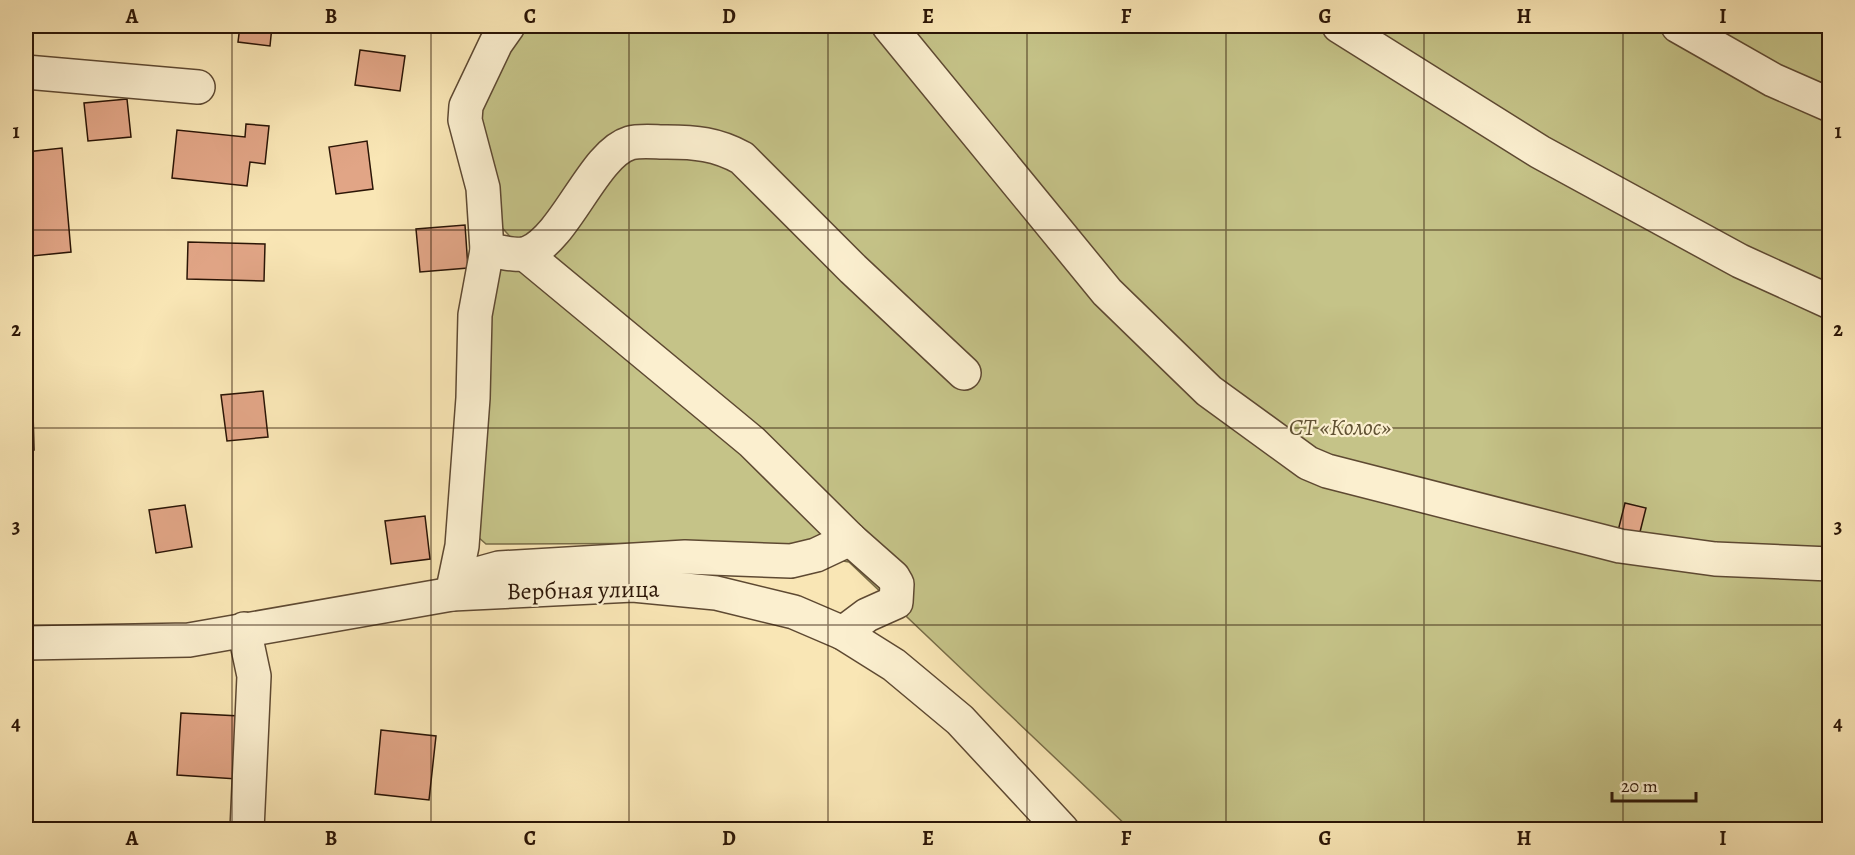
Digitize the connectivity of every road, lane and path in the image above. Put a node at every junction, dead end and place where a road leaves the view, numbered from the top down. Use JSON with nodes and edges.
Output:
{"nodes":[{"id":1,"x":508,"y":26,"type":"edge"},
{"id":2,"x":889,"y":26,"type":"edge"},
{"id":3,"x":1339,"y":26,"type":"edge"},
{"id":4,"x":1678,"y":26,"type":"edge"},
{"id":5,"x":26,"y":72,"type":"edge"},
{"id":6,"x":198,"y":87,"type":"dead end"},
{"id":7,"x":1830,"y":105,"type":"edge"},
{"id":8,"x":487,"y":250,"type":"junction"},
{"id":9,"x":525,"y":254,"type":"junction"},
{"id":10,"x":1830,"y":302,"type":"edge"},
{"id":11,"x":964,"y":373,"type":"dead end"},
{"id":12,"x":850,"y":539,"type":"junction"},
{"id":13,"x":1830,"y":564,"type":"edge"},
{"id":14,"x":452,"y":594,"type":"junction"},
{"id":15,"x":244,"y":629,"type":"junction"},
{"id":16,"x":843,"y":633,"type":"junction"},
{"id":17,"x":26,"y":644,"type":"edge"},
{"id":18,"x":247,"y":830,"type":"edge"},
{"id":19,"x":1062,"y":830,"type":"edge"}],
"edges":[{"from":1,"to":8,"type":"street"},
{"from":2,"to":13,"type":"street"},
{"from":3,"to":10,"type":"street"},
{"from":4,"to":7,"type":"street"},
{"from":5,"to":6,"type":"street"},
{"from":8,"to":9,"type":"street"},
{"from":8,"to":14,"type":"street"},
{"from":9,"to":11,"type":"street"},
{"from":9,"to":12,"type":"street"},
{"from":12,"to":14,"type":"street"},
{"from":12,"to":16,"type":"street"},
{"from":14,"to":15,"type":"street","name":"Вербная улица"},
{"from":14,"to":16,"type":"street","name":"Вербная улица"},
{"from":15,"to":17,"type":"street","name":"Вербная улица"},
{"from":15,"to":18,"type":"street"},
{"from":16,"to":19,"type":"street","name":"Вербная улица"}]}
